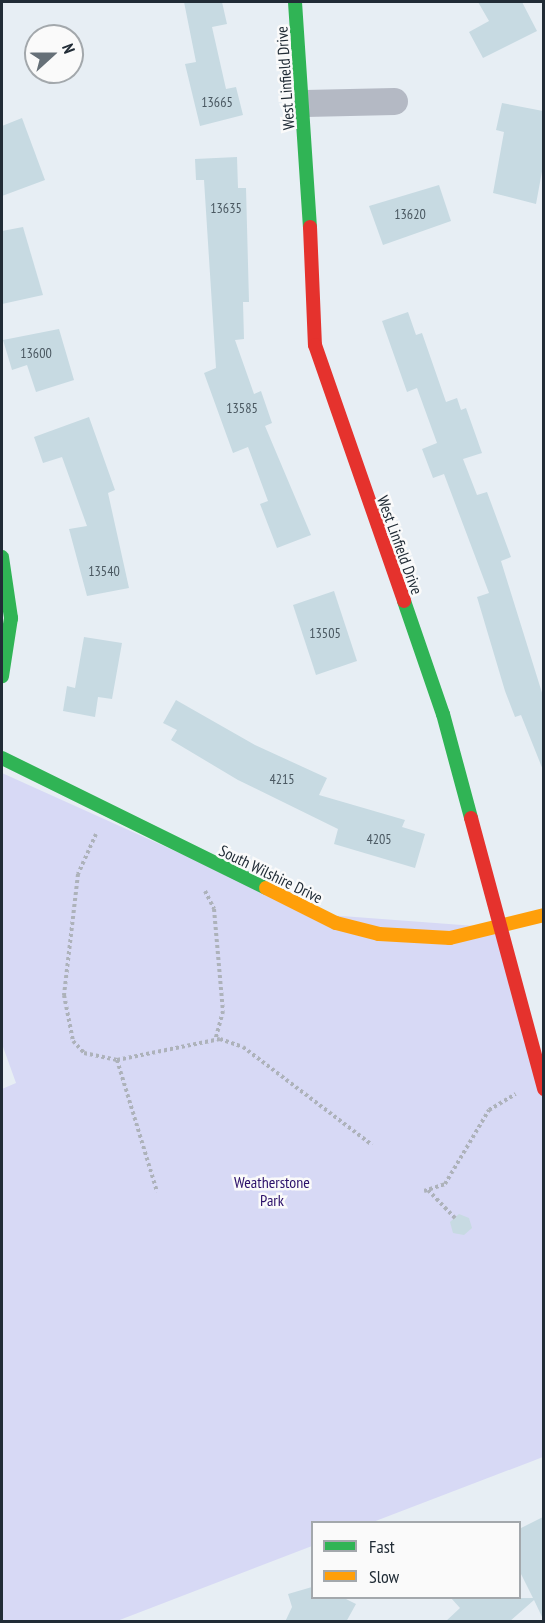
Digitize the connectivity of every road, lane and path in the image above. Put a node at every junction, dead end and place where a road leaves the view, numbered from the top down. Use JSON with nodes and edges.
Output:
{"nodes":[{"id":1,"x":295,"y":2,"type":"edge"},
{"id":2,"x":394,"y":101,"type":"dead end"},
{"id":3,"x":305,"y":103,"type":"junction"},
{"id":4,"x":2,"y":557,"type":"edge"},
{"id":5,"x":2,"y":676,"type":"edge"},
{"id":6,"x":2,"y":758,"type":"edge"},
{"id":7,"x":106,"y":810,"type":"junction"},
{"id":8,"x":185,"y":850,"type":"junction"},
{"id":9,"x":543,"y":915,"type":"edge"},
{"id":10,"x":502,"y":928,"type":"junction"},
{"id":11,"x":215,"y":1040,"type":"junction"},
{"id":12,"x":117,"y":1060,"type":"junction"},
{"id":13,"x":543,"y":1087,"type":"edge"},
{"id":14,"x":372,"y":1145,"type":"dead end"},
{"id":15,"x":157,"y":1192,"type":"dead end"},
{"id":16,"x":455,"y":1218,"type":"dead end"}],
"edges":[{"from":1,"to":3,"type":"street","name":"West Linfield Drive"},
{"from":2,"to":3,"type":"street"},
{"from":3,"to":10,"type":"street","name":"West Linfield Drive"},
{"from":4,"to":5,"type":"street"},
{"from":6,"to":7,"type":"street","name":"South Wilshire Drive"},
{"from":7,"to":8,"type":"street","name":"South Wilshire Drive"},
{"from":7,"to":12,"type":"path"},
{"from":8,"to":10,"type":"street","name":"South Wilshire Drive"},
{"from":8,"to":11,"type":"path"},
{"from":9,"to":10,"type":"street","name":"South Wilshire Drive"},
{"from":10,"to":13,"type":"street","name":"West Linfield Drive"},
{"from":11,"to":12,"type":"path"},
{"from":11,"to":14,"type":"path"},
{"from":12,"to":15,"type":"path"},
{"from":13,"to":16,"type":"path"}]}
